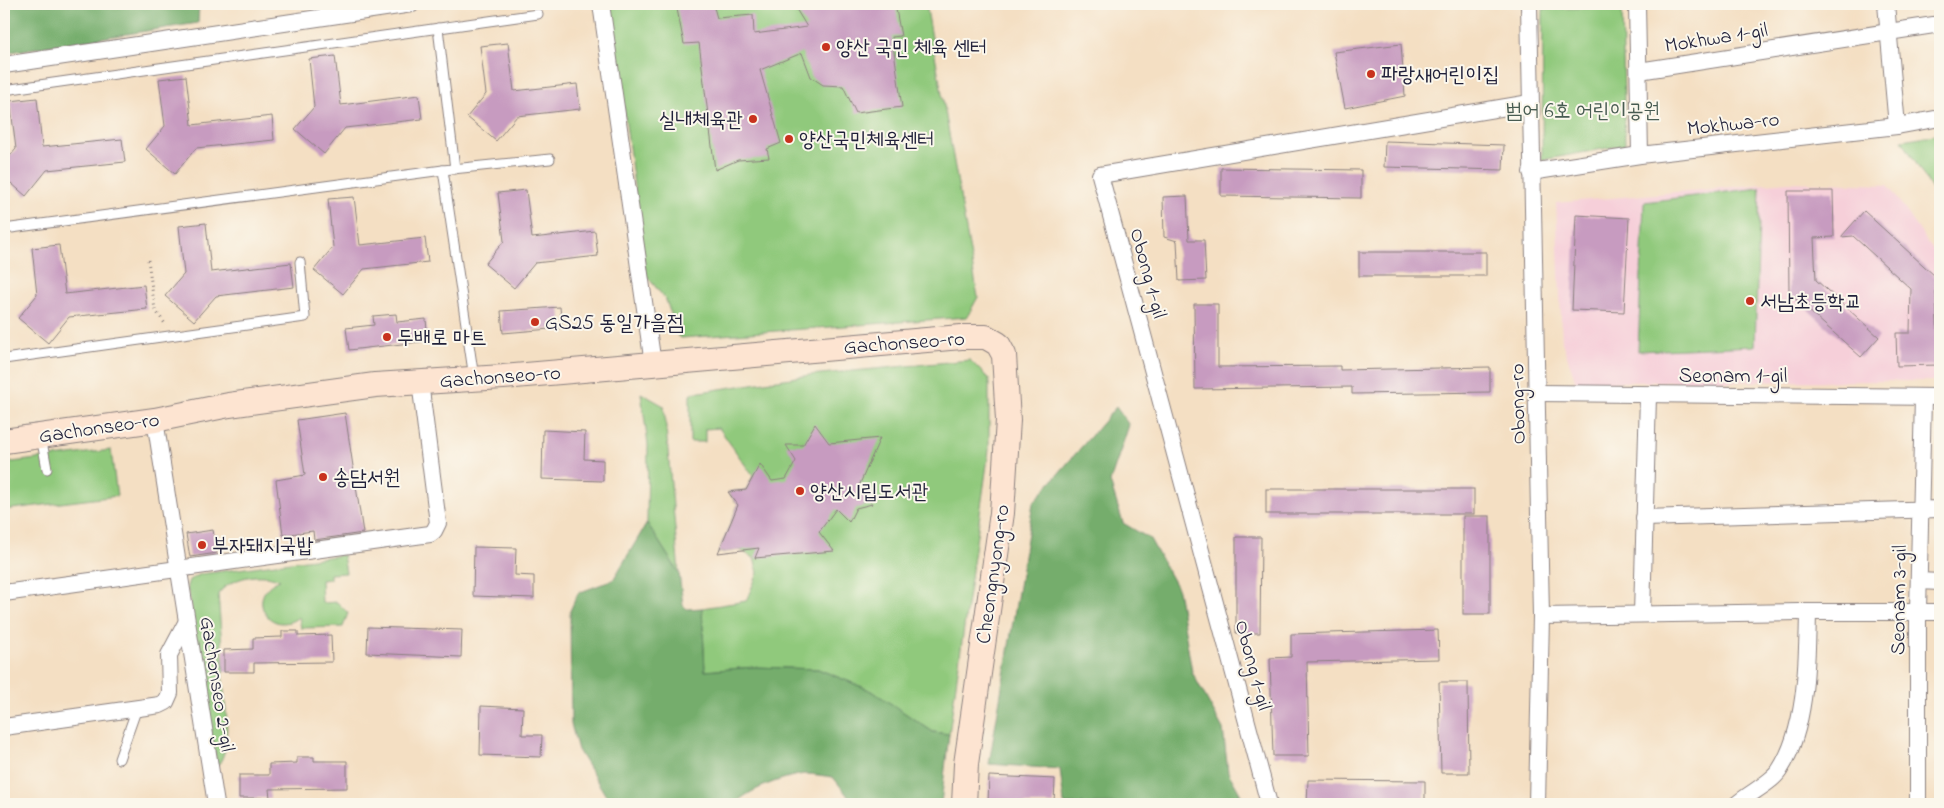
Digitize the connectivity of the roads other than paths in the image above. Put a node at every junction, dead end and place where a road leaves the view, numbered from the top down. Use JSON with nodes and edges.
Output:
{"nodes":[{"id":1,"x":412,"y":4,"type":"edge"},
{"id":2,"x":601,"y":4,"type":"edge"},
{"id":3,"x":1529,"y":4,"type":"edge"},
{"id":4,"x":1637,"y":4,"type":"edge"},
{"id":5,"x":1886,"y":4,"type":"edge"},
{"id":6,"x":538,"y":14,"type":"dead end"},
{"id":7,"x":1940,"y":24,"type":"edge"},
{"id":8,"x":438,"y":28,"type":"junction"},
{"id":9,"x":1889,"y":31,"type":"junction"},
{"id":10,"x":4,"y":65,"type":"edge"},
{"id":11,"x":1638,"y":70,"type":"junction"},
{"id":12,"x":4,"y":90,"type":"edge"},
{"id":13,"x":1530,"y":103,"type":"junction"},
{"id":14,"x":1940,"y":118,"type":"edge"},
{"id":15,"x":1897,"y":126,"type":"junction"},
{"id":16,"x":1640,"y":155,"type":"junction"},
{"id":17,"x":550,"y":159,"type":"dead end"},
{"id":18,"x":455,"y":169,"type":"junction"},
{"id":19,"x":443,"y":170,"type":"junction"},
{"id":20,"x":1531,"y":172,"type":"junction"},
{"id":21,"x":4,"y":229,"type":"edge"},
{"id":22,"x":300,"y":262,"type":"dead end"},
{"id":23,"x":998,"y":344,"type":"joint"},
{"id":24,"x":4,"y":359,"type":"edge"},
{"id":25,"x":653,"y":364,"type":"junction"},
{"id":26,"x":474,"y":379,"type":"junction"},
{"id":27,"x":420,"y":382,"type":"junction"},
{"id":28,"x":1538,"y":393,"type":"junction"},
{"id":29,"x":1648,"y":396,"type":"junction"},
{"id":30,"x":1923,"y":397,"type":"junction"},
{"id":31,"x":1940,"y":397,"type":"edge"},
{"id":32,"x":155,"y":420,"type":"junction"},
{"id":33,"x":41,"y":436,"type":"junction"},
{"id":34,"x":4,"y":441,"type":"edge"},
{"id":35,"x":47,"y":470,"type":"dead end"},
{"id":36,"x":1940,"y":509,"type":"edge"},
{"id":37,"x":1920,"y":510,"type":"junction"},
{"id":38,"x":1644,"y":518,"type":"junction"},
{"id":39,"x":178,"y":570,"type":"junction"},
{"id":40,"x":1919,"y":581,"type":"junction"},
{"id":41,"x":1940,"y":582,"type":"edge"},
{"id":42,"x":4,"y":593,"type":"edge"},
{"id":43,"x":1808,"y":612,"type":"junction"},
{"id":44,"x":1918,"y":612,"type":"junction"},
{"id":45,"x":1940,"y":612,"type":"edge"},
{"id":46,"x":1642,"y":614,"type":"junction"},
{"id":47,"x":1541,"y":616,"type":"junction"},
{"id":48,"x":186,"y":623,"type":"junction"},
{"id":49,"x":137,"y":708,"type":"junction"},
{"id":50,"x":4,"y":727,"type":"edge"},
{"id":51,"x":119,"y":759,"type":"dead end"},
{"id":52,"x":216,"y":804,"type":"edge"},
{"id":53,"x":964,"y":804,"type":"edge"},
{"id":54,"x":1269,"y":804,"type":"edge"},
{"id":55,"x":1537,"y":804,"type":"edge"},
{"id":56,"x":1737,"y":804,"type":"edge"},
{"id":57,"x":1918,"y":804,"type":"edge"}],
"edges":[{"from":1,"to":10,"type":"street"},
{"from":2,"to":25,"type":"street"},
{"from":3,"to":13,"type":"street","name":"Obong-ro"},
{"from":4,"to":11,"type":"street","name":"Mokhwa 1-gil"},
{"from":5,"to":9,"type":"street"},
{"from":6,"to":8,"type":"lane"},
{"from":7,"to":9,"type":"street","name":"Mokhwa 1-gil"},
{"from":8,"to":12,"type":"lane"},
{"from":8,"to":18,"type":"lane"},
{"from":9,"to":11,"type":"street","name":"Mokhwa 1-gil"},
{"from":9,"to":15,"type":"street"},
{"from":11,"to":16,"type":"street","name":"Mokhwa 1-gil"},
{"from":13,"to":20,"type":"street","name":"Obong-ro"},
{"from":13,"to":54,"type":"street","name":"Obong 1-gil"},
{"from":14,"to":15,"type":"street","name":"Mokhwa-ro"},
{"from":15,"to":16,"type":"street","name":"Mokhwa-ro"},
{"from":16,"to":20,"type":"street","name":"Mokhwa-ro"},
{"from":17,"to":18,"type":"lane"},
{"from":18,"to":19,"type":"lane"},
{"from":19,"to":21,"type":"lane"},
{"from":19,"to":26,"type":"lane"},
{"from":20,"to":28,"type":"street","name":"Obong-ro"},
{"from":22,"to":24,"type":"lane"},
{"from":23,"to":25,"type":"street","name":"Gachonseo-ro"},
{"from":23,"to":53,"type":"street","name":"Cheongnyong-ro"},
{"from":25,"to":26,"type":"street","name":"Gachonseo-ro"},
{"from":26,"to":27,"type":"street","name":"Gachonseo-ro"},
{"from":27,"to":32,"type":"street","name":"Gachonseo-ro"},
{"from":27,"to":39,"type":"street"},
{"from":28,"to":29,"type":"street"},
{"from":28,"to":47,"type":"street","name":"Obong-ro"},
{"from":29,"to":30,"type":"street","name":"Seonam 1-gil"},
{"from":29,"to":38,"type":"street","name":"Seonam 1-gil"},
{"from":30,"to":31,"type":"street","name":"Seonam 1-gil"},
{"from":30,"to":37,"type":"street","name":"Seonam 3-gil"},
{"from":32,"to":33,"type":"street","name":"Gachonseo-ro"},
{"from":32,"to":39,"type":"street","name":"Gachonseo 2-gil"},
{"from":33,"to":34,"type":"street","name":"Gachonseo-ro"},
{"from":33,"to":35,"type":"lane"},
{"from":36,"to":37,"type":"street"},
{"from":37,"to":38,"type":"street"},
{"from":37,"to":40,"type":"street","name":"Seonam 3-gil"},
{"from":38,"to":46,"type":"street","name":"Seonam 1-gil"},
{"from":39,"to":42,"type":"street"},
{"from":39,"to":48,"type":"street","name":"Gachonseo 2-gil"},
{"from":40,"to":41,"type":"street"},
{"from":40,"to":44,"type":"street","name":"Seonam 3-gil"},
{"from":43,"to":44,"type":"street"},
{"from":43,"to":46,"type":"street"},
{"from":43,"to":56,"type":"street"},
{"from":44,"to":45,"type":"street"},
{"from":44,"to":57,"type":"street","name":"Seonam 3-gil"},
{"from":46,"to":47,"type":"street"},
{"from":47,"to":55,"type":"street","name":"Obong-ro"},
{"from":48,"to":49,"type":"street"},
{"from":48,"to":52,"type":"street","name":"Gachonseo 2-gil"},
{"from":49,"to":50,"type":"street"},
{"from":49,"to":51,"type":"lane"}]}
